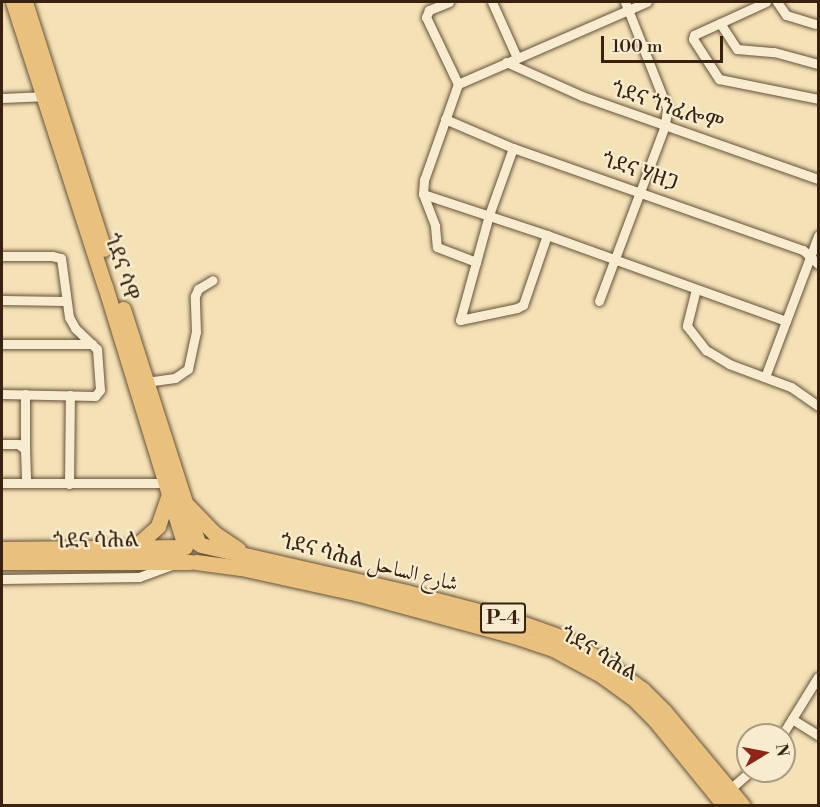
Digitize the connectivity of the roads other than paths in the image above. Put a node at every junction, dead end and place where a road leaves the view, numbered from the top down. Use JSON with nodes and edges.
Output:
{"nodes":[{"id":1,"x":13,"y":2,"type":"edge"},
{"id":2,"x":25,"y":2,"type":"edge"},
{"id":3,"x":449,"y":2,"type":"edge"},
{"id":4,"x":492,"y":2,"type":"edge"},
{"id":5,"x":646,"y":2,"type":"edge"},
{"id":6,"x":766,"y":2,"type":"edge"},
{"id":7,"x":777,"y":2,"type":"edge"},
{"id":8,"x":627,"y":5,"type":"edge"},
{"id":9,"x":720,"y":23,"type":"junction"},
{"id":10,"x":817,"y":24,"type":"edge"},
{"id":11,"x":517,"y":58,"type":"junction"},
{"id":12,"x":506,"y":62,"type":"junction"},
{"id":13,"x":819,"y":64,"type":"edge"},
{"id":14,"x":458,"y":84,"type":"junction"},
{"id":15,"x":50,"y":96,"type":"junction"},
{"id":16,"x":2,"y":98,"type":"edge"},
{"id":17,"x":819,"y":99,"type":"edge"},
{"id":18,"x":445,"y":119,"type":"junction"},
{"id":19,"x":665,"y":125,"type":"junction"},
{"id":20,"x":513,"y":148,"type":"junction"},
{"id":21,"x":819,"y":180,"type":"edge"},
{"id":22,"x":639,"y":191,"type":"junction"},
{"id":23,"x":423,"y":194,"type":"junction"},
{"id":24,"x":489,"y":215,"type":"junction"},
{"id":25,"x":547,"y":235,"type":"junction"},
{"id":26,"x":819,"y":236,"type":"edge"},
{"id":27,"x":811,"y":255,"type":"junction"},
{"id":28,"x":2,"y":256,"type":"edge"},
{"id":29,"x":614,"y":260,"type":"junction"},
{"id":30,"x":476,"y":262,"type":"junction"},
{"id":31,"x":819,"y":264,"type":"edge"},
{"id":32,"x":213,"y":280,"type":"dead end"},
{"id":33,"x":696,"y":289,"type":"junction"},
{"id":34,"x":2,"y":300,"type":"edge"},
{"id":35,"x":66,"y":301,"type":"junction"},
{"id":36,"x":599,"y":301,"type":"dead end"},
{"id":37,"x":786,"y":321,"type":"junction"},
{"id":38,"x":2,"y":344,"type":"edge"},
{"id":39,"x":92,"y":344,"type":"junction"},
{"id":40,"x":765,"y":376,"type":"junction"},
{"id":41,"x":146,"y":382,"type":"junction"},
{"id":42,"x":2,"y":394,"type":"edge"},
{"id":43,"x":25,"y":394,"type":"junction"},
{"id":44,"x":70,"y":395,"type":"junction"},
{"id":45,"x":818,"y":405,"type":"edge"},
{"id":46,"x":2,"y":444,"type":"edge"},
{"id":47,"x":25,"y":449,"type":"junction"},
{"id":48,"x":2,"y":483,"type":"edge"},
{"id":49,"x":26,"y":483,"type":"junction"},
{"id":50,"x":69,"y":484,"type":"junction"},
{"id":51,"x":167,"y":489,"type":"junction"},
{"id":52,"x":187,"y":505,"type":"junction"},
{"id":53,"x":192,"y":545,"type":"junction"},
{"id":54,"x":135,"y":547,"type":"junction"},
{"id":55,"x":2,"y":549,"type":"edge"},
{"id":56,"x":248,"y":556,"type":"junction"},
{"id":57,"x":2,"y":562,"type":"edge"},
{"id":58,"x":188,"y":562,"type":"junction"},
{"id":59,"x":268,"y":567,"type":"junction"},
{"id":60,"x":2,"y":579,"type":"edge"},
{"id":61,"x":384,"y":594,"type":"junction"},
{"id":62,"x":819,"y":677,"type":"edge"},
{"id":63,"x":792,"y":719,"type":"junction"},
{"id":64,"x":790,"y":723,"type":"edge"},
{"id":65,"x":819,"y":735,"type":"edge"},
{"id":66,"x":736,"y":783,"type":"edge"},
{"id":67,"x":729,"y":789,"type":"junction"},
{"id":68,"x":725,"y":806,"type":"edge"},
{"id":69,"x":742,"y":806,"type":"edge"}],
"edges":[{"from":1,"to":15,"type":"main road","name":"ጎደና ሳዋ"},
{"from":2,"to":15,"type":"main road","name":"ጎደና ሳዋ"},
{"from":3,"to":14,"type":"street"},
{"from":4,"to":11,"type":"street"},
{"from":5,"to":8,"type":"street"},
{"from":6,"to":9,"type":"street"},
{"from":7,"to":10,"type":"street"},
{"from":8,"to":11,"type":"street"},
{"from":8,"to":19,"type":"street"},
{"from":9,"to":13,"type":"street"},
{"from":9,"to":17,"type":"street"},
{"from":11,"to":12,"type":"street"},
{"from":12,"to":14,"type":"street"},
{"from":12,"to":19,"type":"street","name":"ጎደና ጎንፈሎም"},
{"from":14,"to":18,"type":"street"},
{"from":15,"to":16,"type":"street"},
{"from":15,"to":41,"type":"main road","name":"ጎደና ሳዋ"},
{"from":15,"to":51,"type":"main road","name":"ጎደና ሳዋ"},
{"from":18,"to":20,"type":"street","name":"ጎደና ሃዘጋ"},
{"from":18,"to":23,"type":"street"},
{"from":19,"to":21,"type":"street","name":"ጎደና ጎንፈሎም"},
{"from":19,"to":22,"type":"street"},
{"from":20,"to":22,"type":"street","name":"ጎደና ሃዘጋ"},
{"from":20,"to":24,"type":"street"},
{"from":22,"to":27,"type":"street","name":"ጎደና ሃዘጋ"},
{"from":22,"to":29,"type":"street"},
{"from":23,"to":24,"type":"street"},
{"from":23,"to":30,"type":"street"},
{"from":24,"to":25,"type":"street"},
{"from":24,"to":30,"type":"street"},
{"from":25,"to":29,"type":"street"},
{"from":25,"to":30,"type":"street"},
{"from":26,"to":27,"type":"street"},
{"from":27,"to":31,"type":"street","name":"ጎደና ሃዘጋ"},
{"from":27,"to":37,"type":"street"},
{"from":28,"to":35,"type":"street"},
{"from":29,"to":33,"type":"street"},
{"from":29,"to":36,"type":"street"},
{"from":32,"to":41,"type":"street"},
{"from":33,"to":37,"type":"street"},
{"from":33,"to":40,"type":"street"},
{"from":34,"to":35,"type":"street"},
{"from":35,"to":39,"type":"street"},
{"from":37,"to":40,"type":"street"},
{"from":38,"to":39,"type":"street"},
{"from":39,"to":44,"type":"street"},
{"from":40,"to":45,"type":"street"},
{"from":41,"to":52,"type":"main road","name":"ጎደና ሳዋ"},
{"from":42,"to":43,"type":"street"},
{"from":43,"to":44,"type":"street"},
{"from":43,"to":47,"type":"street"},
{"from":44,"to":50,"type":"street"},
{"from":46,"to":47,"type":"street"},
{"from":47,"to":49,"type":"street"},
{"from":48,"to":49,"type":"street"},
{"from":49,"to":50,"type":"street"},
{"from":50,"to":51,"type":"street"},
{"from":51,"to":53,"type":"main road","name":"ጎደና ሳዋ"},
{"from":51,"to":54,"type":"main road"},
{"from":52,"to":53,"type":"main road","name":"ጎደና ሳዋ"},
{"from":52,"to":56,"type":"main road"},
{"from":53,"to":54,"type":"main road","name":"ጎደና ሳሕል","number":"P-4"},
{"from":53,"to":56,"type":"main road","name":"ጎደና ሳሕል شارع الساحل","number":"P-4"},
{"from":53,"to":58,"type":"main road"},
{"from":54,"to":55,"type":"main road","name":"ጎደና ሳሕል","number":"P-4"},
{"from":56,"to":59,"type":"main road","name":"ጎደና ሳሕል شارع الساحل","number":"P-4"},
{"from":57,"to":58,"type":"main road","name":"ጎደና ሳሕል","number":"P-4"},
{"from":58,"to":59,"type":"main road","name":"ጎደና ሳሕል","number":"P-4"},
{"from":58,"to":60,"type":"street"},
{"from":59,"to":61,"type":"main road","name":"ጎደና ሳሕል شارع الساحل","number":"P-4"},
{"from":61,"to":67,"type":"main road","name":"ጎደና ሳሕል شارع الساحل","number":"P-4"},
{"from":61,"to":68,"type":"main road","name":"ጎደና ሳሕል","number":"P-4"},
{"from":62,"to":63,"type":"street"},
{"from":63,"to":64,"type":"street"},
{"from":63,"to":65,"type":"street"},
{"from":66,"to":67,"type":"street"},
{"from":67,"to":69,"type":"main road","name":"ጎደና ሳሕል شارع الساحل","number":"P-4"}]}
